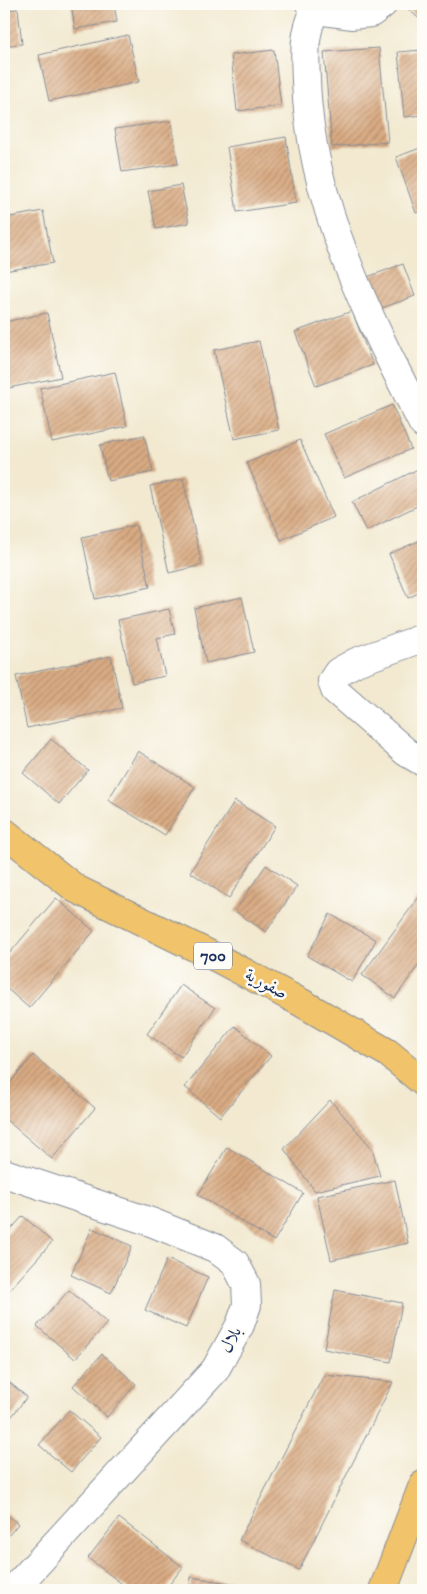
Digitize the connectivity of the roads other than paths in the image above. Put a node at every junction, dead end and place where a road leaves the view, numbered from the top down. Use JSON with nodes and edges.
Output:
{"nodes":[{"id":1,"x":383,"y":4,"type":"edge"},
{"id":2,"x":312,"y":7,"type":"edge"},
{"id":3,"x":423,"y":424,"type":"edge"},
{"id":4,"x":423,"y":638,"type":"edge"},
{"id":5,"x":423,"y":762,"type":"edge"},
{"id":6,"x":4,"y":832,"type":"edge"},
{"id":7,"x":423,"y":1082,"type":"edge"},
{"id":8,"x":4,"y":1173,"type":"edge"},
{"id":9,"x":423,"y":1485,"type":"edge"},
{"id":10,"x":13,"y":1590,"type":"edge"},
{"id":11,"x":383,"y":1590,"type":"edge"}],
"edges":[{"from":1,"to":2,"type":"street"},
{"from":2,"to":3,"type":"street"},
{"from":4,"to":5,"type":"street"},
{"from":6,"to":7,"type":"main road","name":"صفورية","number":"700"},
{"from":8,"to":10,"type":"street","name":"بلال"},
{"from":9,"to":11,"type":"main road"}]}
